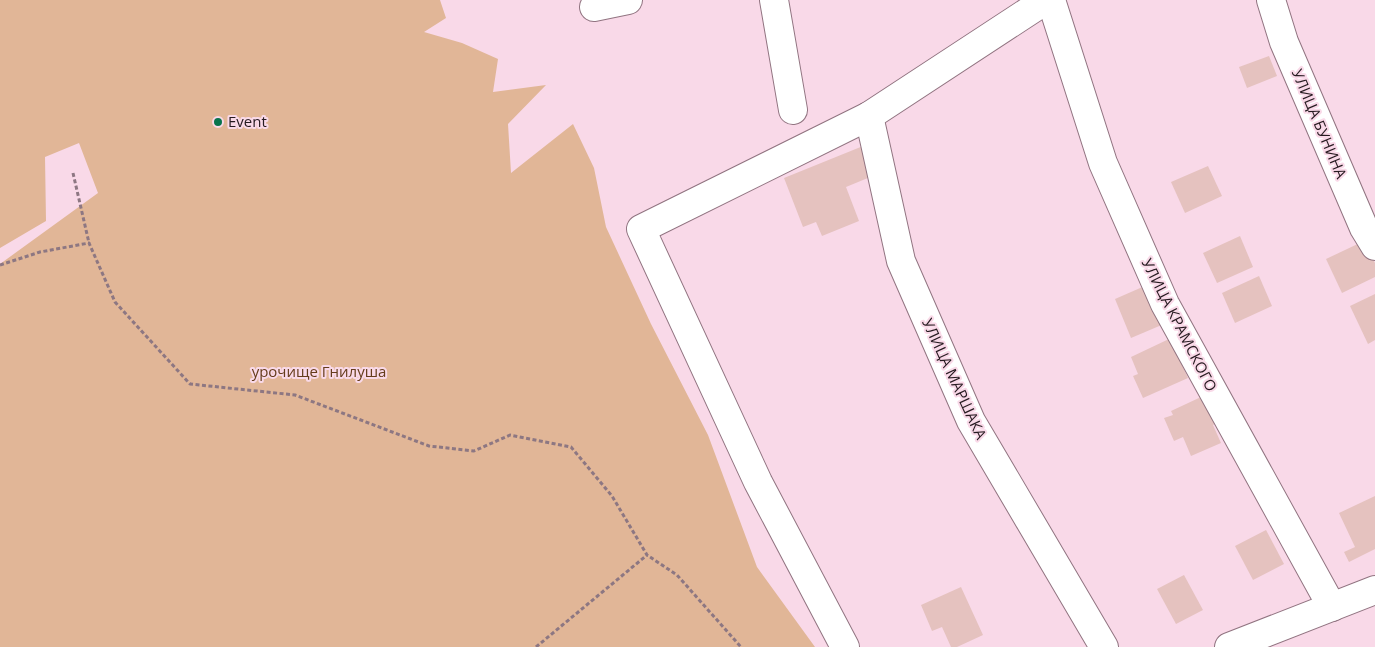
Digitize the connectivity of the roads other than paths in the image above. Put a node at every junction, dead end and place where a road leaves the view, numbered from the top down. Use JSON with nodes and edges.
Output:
{"nodes":[{"id":1,"x":628,"y":0,"type":"edge"},
{"id":2,"x":774,"y":0,"type":"edge"},
{"id":3,"x":1046,"y":0,"type":"edge"},
{"id":4,"x":1051,"y":0,"type":"edge"},
{"id":5,"x":1271,"y":0,"type":"edge"},
{"id":6,"x":594,"y":7,"type":"dead end"},
{"id":7,"x":792,"y":110,"type":"dead end"},
{"id":8,"x":869,"y":116,"type":"junction"},
{"id":9,"x":1375,"y":246,"type":"edge"},
{"id":10,"x":1375,"y":590,"type":"edge"},
{"id":11,"x":1332,"y":607,"type":"junction"},
{"id":12,"x":845,"y":647,"type":"edge"},
{"id":13,"x":1104,"y":647,"type":"edge"},
{"id":14,"x":1229,"y":647,"type":"edge"}],
"edges":[{"from":1,"to":6,"type":"lane"},
{"from":2,"to":7,"type":"lane"},
{"from":3,"to":8,"type":"lane"},
{"from":4,"to":11,"type":"lane","name":"УЛИЦА КРАМСКОГО"},
{"from":5,"to":9,"type":"lane","name":"УЛИЦА БУНИНА"},
{"from":8,"to":12,"type":"lane"},
{"from":8,"to":13,"type":"lane","name":"УЛИЦА МАРШАКА"},
{"from":10,"to":11,"type":"lane"},
{"from":11,"to":14,"type":"lane"}]}
